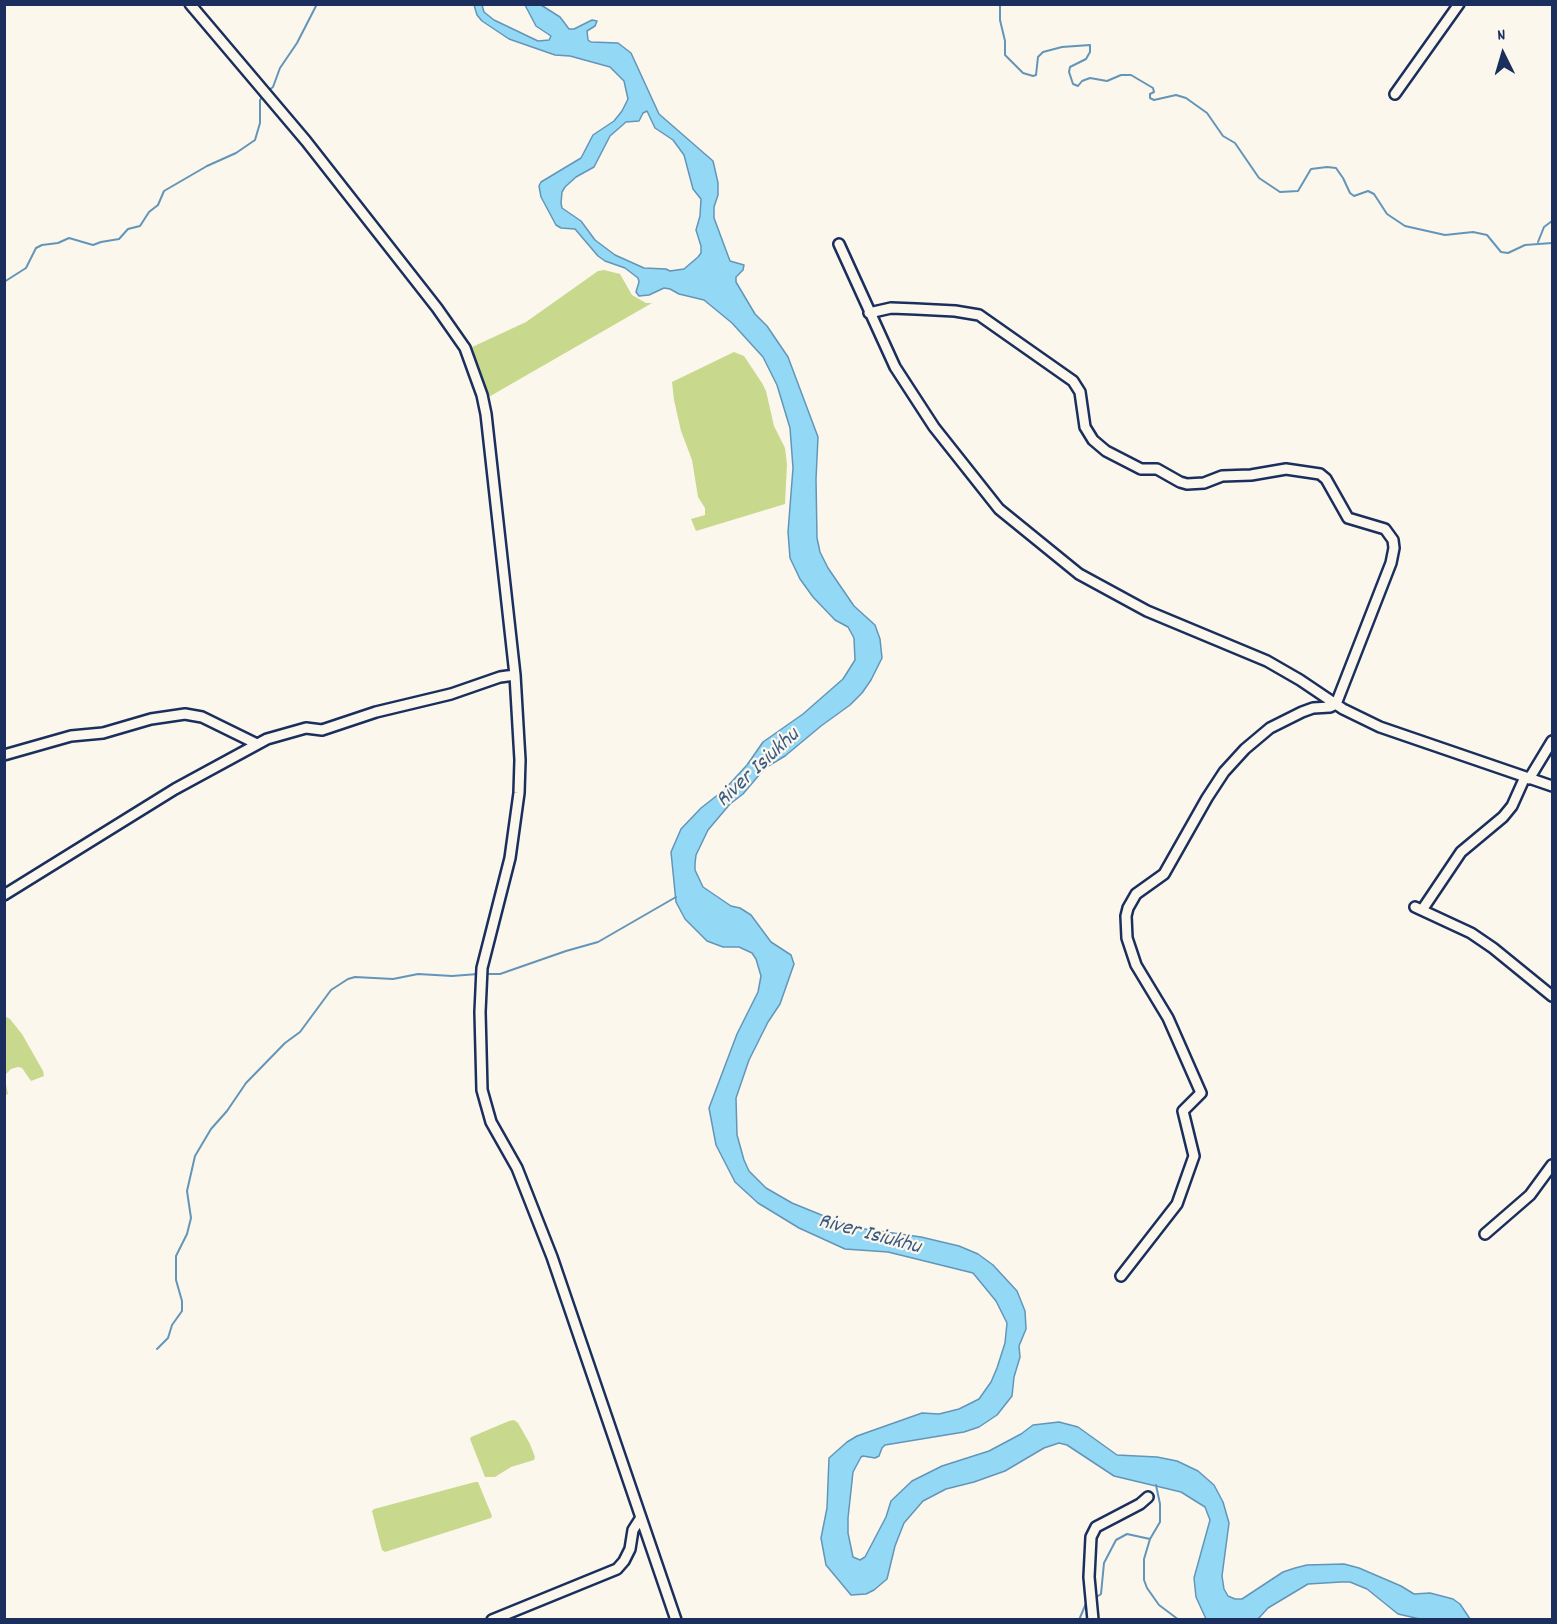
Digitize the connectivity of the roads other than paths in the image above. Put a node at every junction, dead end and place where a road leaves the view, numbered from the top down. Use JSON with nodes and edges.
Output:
{"nodes":[{"id":1,"x":190,"y":4,"type":"edge"},
{"id":2,"x":1459,"y":4,"type":"edge"},
{"id":3,"x":1395,"y":94,"type":"dead end"},
{"id":4,"x":839,"y":244,"type":"dead end"},
{"id":5,"x":869,"y":313,"type":"junction"},
{"id":6,"x":515,"y":675,"type":"junction"},
{"id":7,"x":1336,"y":704,"type":"junction"},
{"id":8,"x":1552,"y":741,"type":"edge"},
{"id":9,"x":257,"y":744,"type":"junction"},
{"id":10,"x":4,"y":755,"type":"edge"},
{"id":11,"x":1527,"y":778,"type":"junction"},
{"id":12,"x":1552,"y":786,"type":"edge"},
{"id":13,"x":4,"y":895,"type":"edge"},
{"id":14,"x":1552,"y":996,"type":"edge"},
{"id":15,"x":1552,"y":1165,"type":"edge"},
{"id":16,"x":1485,"y":1234,"type":"dead end"},
{"id":17,"x":1121,"y":1276,"type":"dead end"},
{"id":18,"x":1148,"y":1497,"type":"dead end"},
{"id":19,"x":640,"y":1519,"type":"junction"},
{"id":20,"x":492,"y":1620,"type":"edge"},
{"id":21,"x":676,"y":1620,"type":"edge"},
{"id":22,"x":1093,"y":1620,"type":"edge"}],
"edges":[{"from":1,"to":6,"type":"street"},
{"from":2,"to":3,"type":"street"},
{"from":4,"to":5,"type":"street"},
{"from":5,"to":7,"type":"street"},
{"from":5,"to":7,"type":"street"},
{"from":6,"to":9,"type":"street"},
{"from":6,"to":19,"type":"street"},
{"from":7,"to":11,"type":"street"},
{"from":7,"to":17,"type":"street"},
{"from":8,"to":11,"type":"street"},
{"from":9,"to":10,"type":"street"},
{"from":9,"to":13,"type":"street"},
{"from":11,"to":12,"type":"street"},
{"from":11,"to":14,"type":"street"},
{"from":15,"to":16,"type":"street"},
{"from":18,"to":22,"type":"street"},
{"from":19,"to":20,"type":"street"},
{"from":19,"to":21,"type":"street"}]}
